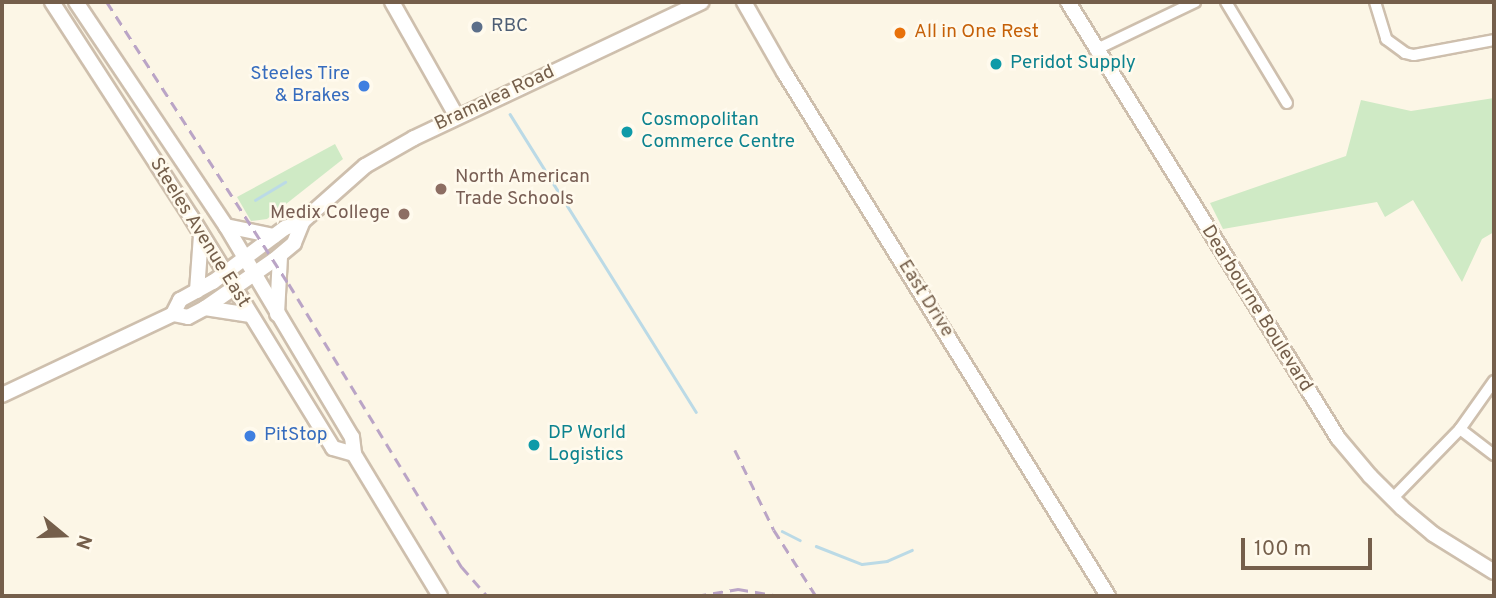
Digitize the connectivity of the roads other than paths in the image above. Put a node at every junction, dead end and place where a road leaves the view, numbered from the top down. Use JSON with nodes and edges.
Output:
{"nodes":[{"id":1,"x":52,"y":2,"type":"edge"},
{"id":2,"x":76,"y":2,"type":"edge"},
{"id":3,"x":392,"y":2,"type":"edge"},
{"id":4,"x":702,"y":2,"type":"edge"},
{"id":5,"x":744,"y":2,"type":"edge"},
{"id":6,"x":1068,"y":2,"type":"edge"},
{"id":7,"x":1195,"y":2,"type":"edge"},
{"id":8,"x":1226,"y":2,"type":"edge"},
{"id":9,"x":1375,"y":2,"type":"edge"},
{"id":10,"x":1494,"y":40,"type":"edge"},
{"id":11,"x":1095,"y":50,"type":"junction"},
{"id":12,"x":1287,"y":103,"type":"dead end"},
{"id":13,"x":457,"y":117,"type":"junction"},
{"id":14,"x":303,"y":221,"type":"junction"},
{"id":15,"x":226,"y":226,"type":"junction"},
{"id":16,"x":201,"y":235,"type":"junction"},
{"id":17,"x":274,"y":236,"type":"junction"},
{"id":18,"x":280,"y":256,"type":"junction"},
{"id":19,"x":245,"y":260,"type":"junction"},
{"id":20,"x":225,"y":273,"type":"junction"},
{"id":21,"x":253,"y":275,"type":"junction"},
{"id":22,"x":234,"y":288,"type":"junction"},
{"id":23,"x":197,"y":291,"type":"junction"},
{"id":24,"x":205,"y":308,"type":"junction"},
{"id":25,"x":173,"y":314,"type":"junction"},
{"id":26,"x":276,"y":314,"type":"junction"},
{"id":27,"x":250,"y":315,"type":"junction"},
{"id":28,"x":1494,"y":380,"type":"edge"},
{"id":29,"x":2,"y":395,"type":"edge"},
{"id":30,"x":1460,"y":429,"type":"junction"},
{"id":31,"x":354,"y":454,"type":"junction"},
{"id":32,"x":1494,"y":455,"type":"edge"},
{"id":33,"x":1392,"y":499,"type":"junction"},
{"id":34,"x":1494,"y":572,"type":"edge"},
{"id":35,"x":440,"y":596,"type":"edge"},
{"id":36,"x":1108,"y":596,"type":"edge"}],
"edges":[{"from":1,"to":16,"type":"main road","name":"Steeles Avenue East"},
{"from":2,"to":15,"type":"main road","name":"Steeles Avenue East"},
{"from":3,"to":13,"type":"main road"},
{"from":4,"to":13,"type":"main road","name":"Bramalea Road"},
{"from":5,"to":36,"type":"main road","name":"East Drive"},
{"from":6,"to":11,"type":"main road","name":"Dearbourne Boulevard"},
{"from":7,"to":11,"type":"street"},
{"from":8,"to":12,"type":"street"},
{"from":9,"to":10,"type":"street"},
{"from":11,"to":33,"type":"main road","name":"Dearbourne Boulevard"},
{"from":13,"to":14,"type":"main road","name":"Bramalea Road"},
{"from":14,"to":17,"type":"main road","name":"Bramalea Road"},
{"from":14,"to":18,"type":"main road","name":"Bramalea Road"},
{"from":15,"to":17,"type":"main road"},
{"from":15,"to":19,"type":"main road","name":"Steeles Avenue East"},
{"from":16,"to":20,"type":"main road","name":"Steeles Avenue East"},
{"from":16,"to":23,"type":"main road"},
{"from":17,"to":19,"type":"main road","name":"Bramalea Road"},
{"from":18,"to":21,"type":"main road","name":"Bramalea Road"},
{"from":18,"to":26,"type":"main road"},
{"from":19,"to":20,"type":"main road","name":"Bramalea Road"},
{"from":19,"to":21,"type":"main road","name":"Steeles Avenue East"},
{"from":20,"to":22,"type":"main road","name":"Steeles Avenue East"},
{"from":20,"to":23,"type":"main road","name":"Bramalea Road"},
{"from":21,"to":22,"type":"main road","name":"Bramalea Road"},
{"from":21,"to":26,"type":"main road","name":"Steeles Avenue East"},
{"from":22,"to":24,"type":"main road","name":"Bramalea Road"},
{"from":22,"to":27,"type":"main road","name":"Steeles Avenue East"},
{"from":23,"to":25,"type":"main road","name":"Bramalea Road"},
{"from":24,"to":25,"type":"main road","name":"Bramalea Road"},
{"from":24,"to":27,"type":"main road"},
{"from":25,"to":29,"type":"main road","name":"Bramalea Road"},
{"from":26,"to":31,"type":"main road","name":"Steeles Avenue East"},
{"from":27,"to":31,"type":"main road","name":"Steeles Avenue East"},
{"from":28,"to":30,"type":"street"},
{"from":30,"to":32,"type":"street"},
{"from":30,"to":33,"type":"street"},
{"from":31,"to":35,"type":"main road","name":"Steeles Avenue East"},
{"from":33,"to":34,"type":"main road","name":"Dearbourne Boulevard"}]}
